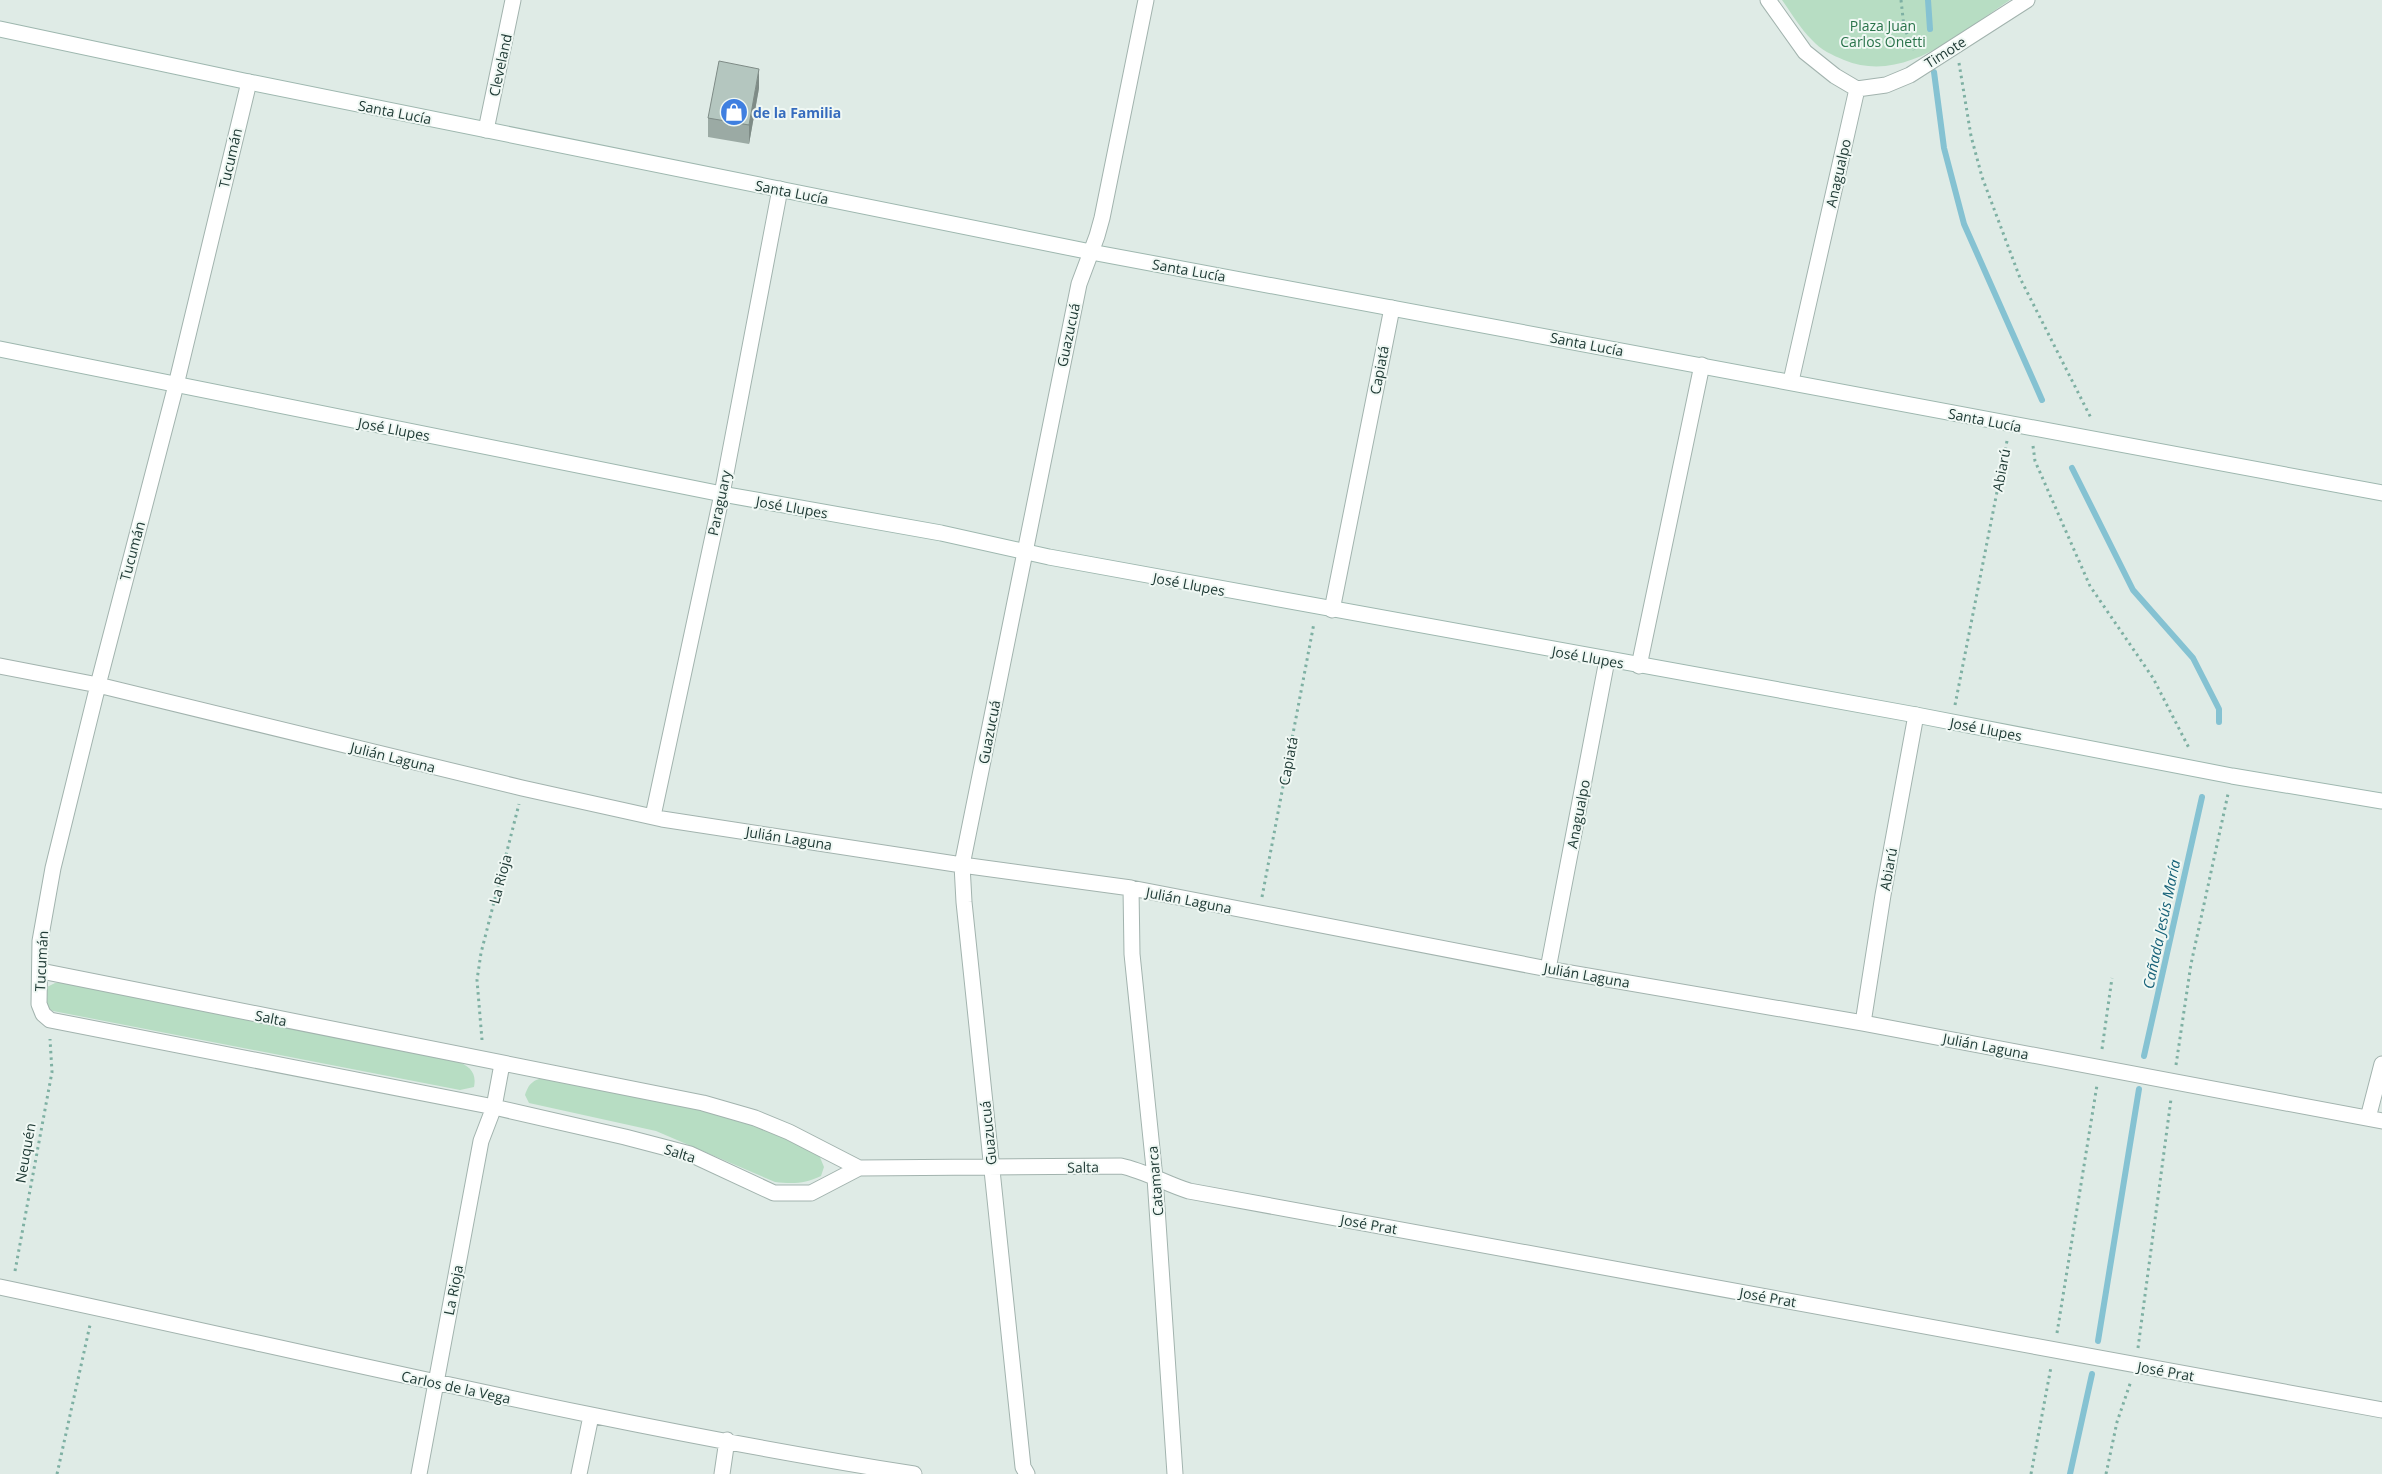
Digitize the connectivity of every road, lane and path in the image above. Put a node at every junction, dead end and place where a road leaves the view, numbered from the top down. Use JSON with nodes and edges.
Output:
{"nodes":[{"id":1,"x":513,"y":0,"type":"edge"},
{"id":2,"x":1146,"y":0,"type":"edge"},
{"id":3,"x":1768,"y":0,"type":"edge"},
{"id":4,"x":1901,"y":0,"type":"edge"},
{"id":5,"x":2027,"y":0,"type":"edge"},
{"id":6,"x":0,"y":29,"type":"edge"},
{"id":7,"x":1956,"y":45,"type":"junction"},
{"id":8,"x":1921,"y":67,"type":"junction"},
{"id":9,"x":248,"y":82,"type":"junction"},
{"id":10,"x":1857,"y":89,"type":"junction"},
{"id":11,"x":486,"y":130,"type":"junction"},
{"id":12,"x":780,"y":189,"type":"junction"},
{"id":13,"x":1091,"y":252,"type":"junction"},
{"id":14,"x":1392,"y":308,"type":"junction"},
{"id":15,"x":0,"y":349,"type":"edge"},
{"id":16,"x":1702,"y":365,"type":"junction"},
{"id":17,"x":1790,"y":381,"type":"junction"},
{"id":18,"x":176,"y":385,"type":"junction"},
{"id":19,"x":2010,"y":425,"type":"junction"},
{"id":20,"x":2031,"y":428,"type":"junction"},
{"id":21,"x":2102,"y":441,"type":"junction"},
{"id":22,"x":2382,"y":492,"type":"edge"},
{"id":23,"x":722,"y":494,"type":"junction"},
{"id":24,"x":1026,"y":552,"type":"junction"},
{"id":25,"x":1324,"y":609,"type":"junction"},
{"id":26,"x":1607,"y":660,"type":"junction"},
{"id":27,"x":0,"y":666,"type":"edge"},
{"id":28,"x":1639,"y":666,"type":"junction"},
{"id":29,"x":98,"y":685,"type":"junction"},
{"id":30,"x":1916,"y":715,"type":"junction"},
{"id":31,"x":1952,"y":722,"type":"junction"},
{"id":32,"x":2197,"y":769,"type":"junction"},
{"id":33,"x":522,"y":788,"type":"junction"},
{"id":34,"x":2382,"y":800,"type":"edge"},
{"id":35,"x":653,"y":816,"type":"junction"},
{"id":36,"x":962,"y":865,"type":"junction"},
{"id":37,"x":1132,"y":888,"type":"junction"},
{"id":38,"x":1258,"y":914,"type":"junction"},
{"id":39,"x":1548,"y":969,"type":"junction"},
{"id":40,"x":41,"y":971,"type":"junction"},
{"id":41,"x":2112,"y":978,"type":"dead end"},
{"id":42,"x":50,"y":1020,"type":"junction"},
{"id":43,"x":1863,"y":1023,"type":"junction"},
{"id":44,"x":486,"y":1060,"type":"junction"},
{"id":45,"x":502,"y":1064,"type":"junction"},
{"id":46,"x":2382,"y":1064,"type":"edge"},
{"id":47,"x":2100,"y":1067,"type":"junction"},
{"id":48,"x":494,"y":1107,"type":"junction"},
{"id":49,"x":2375,"y":1119,"type":"edge"},
{"id":50,"x":858,"y":1168,"type":"junction"},
{"id":51,"x":992,"y":1168,"type":"junction"},
{"id":52,"x":1155,"y":1178,"type":"junction"},
{"id":53,"x":6,"y":1288,"type":"edge"},
{"id":54,"x":94,"y":1308,"type":"junction"},
{"id":55,"x":2054,"y":1350,"type":"junction"},
{"id":56,"x":2136,"y":1365,"type":"junction"},
{"id":57,"x":436,"y":1382,"type":"junction"},
{"id":58,"x":2382,"y":1410,"type":"edge"},
{"id":59,"x":591,"y":1416,"type":"junction"},
{"id":60,"x":727,"y":1440,"type":"junction"},
{"id":61,"x":57,"y":1474,"type":"edge"},
{"id":62,"x":419,"y":1474,"type":"edge"},
{"id":63,"x":579,"y":1474,"type":"edge"},
{"id":64,"x":722,"y":1474,"type":"edge"},
{"id":65,"x":914,"y":1474,"type":"edge"},
{"id":66,"x":1027,"y":1474,"type":"edge"},
{"id":67,"x":1175,"y":1474,"type":"edge"},
{"id":68,"x":2031,"y":1474,"type":"edge"},
{"id":69,"x":2106,"y":1474,"type":"edge"}],
"edges":[{"from":1,"to":11,"type":"street","name":"Cleveland"},
{"from":2,"to":13,"type":"street","name":"Guazucuá"},
{"from":3,"to":10,"type":"street"},
{"from":4,"to":8,"type":"path"},
{"from":5,"to":7,"type":"street","name":"Timote"},
{"from":6,"to":9,"type":"street","name":"Santa Lucía"},
{"from":7,"to":8,"type":"street","name":"Timote"},
{"from":7,"to":21,"type":"path"},
{"from":8,"to":10,"type":"street","name":"Timote"},
{"from":9,"to":11,"type":"street","name":"Santa Lucía"},
{"from":9,"to":18,"type":"street","name":"Tucumán"},
{"from":10,"to":17,"type":"street","name":"Anagualpo"},
{"from":11,"to":12,"type":"street","name":"Santa Lucía"},
{"from":12,"to":13,"type":"street","name":"Santa Lucía"},
{"from":12,"to":23,"type":"street","name":"Paraguary"},
{"from":13,"to":14,"type":"street","name":"Santa Lucía"},
{"from":13,"to":24,"type":"street","name":"Guazucuá"},
{"from":14,"to":16,"type":"street","name":"Santa Lucía"},
{"from":14,"to":25,"type":"street","name":"Capiatá"},
{"from":15,"to":18,"type":"street","name":"José Llupes"},
{"from":16,"to":17,"type":"street","name":"Santa Lucía"},
{"from":16,"to":28,"type":"street"},
{"from":17,"to":19,"type":"street","name":"Santa Lucía"},
{"from":18,"to":23,"type":"street","name":"José Llupes"},
{"from":18,"to":29,"type":"street","name":"Tucumán"},
{"from":19,"to":20,"type":"street","name":"Santa Lucía"},
{"from":19,"to":31,"type":"path","name":"Abiarú"},
{"from":20,"to":21,"type":"street","name":"Santa Lucía"},
{"from":20,"to":32,"type":"path"},
{"from":21,"to":22,"type":"street","name":"Santa Lucía"},
{"from":23,"to":24,"type":"street","name":"José Llupes"},
{"from":23,"to":35,"type":"street","name":"Paraguary"},
{"from":24,"to":25,"type":"street","name":"José Llupes"},
{"from":24,"to":36,"type":"street","name":"Guazucuá"},
{"from":25,"to":26,"type":"street","name":"José Llupes"},
{"from":25,"to":38,"type":"path","name":"Capiatá"},
{"from":26,"to":28,"type":"street","name":"José Llupes"},
{"from":26,"to":39,"type":"street","name":"Anagualpo"},
{"from":27,"to":29,"type":"street","name":"Julián Laguna"},
{"from":28,"to":30,"type":"street","name":"José Llupes"},
{"from":29,"to":33,"type":"street","name":"Julián Laguna"},
{"from":29,"to":40,"type":"street","name":"Tucumán"},
{"from":30,"to":31,"type":"street","name":"José Llupes"},
{"from":30,"to":43,"type":"street","name":"Abiarú"},
{"from":31,"to":32,"type":"street","name":"José Llupes"},
{"from":32,"to":34,"type":"street","name":"José Llupes"},
{"from":33,"to":35,"type":"street","name":"Julián Laguna"},
{"from":33,"to":44,"type":"path","name":"La Rioja"},
{"from":35,"to":36,"type":"street","name":"Julián Laguna"},
{"from":36,"to":37,"type":"street","name":"Julián Laguna"},
{"from":36,"to":51,"type":"street","name":"Guazucuá"},
{"from":37,"to":38,"type":"street","name":"Julián Laguna"},
{"from":37,"to":52,"type":"street","name":"Catamarca"},
{"from":38,"to":39,"type":"street","name":"Julián Laguna"},
{"from":39,"to":43,"type":"street","name":"Julián Laguna"},
{"from":40,"to":42,"type":"street","name":"Tucumán"},
{"from":40,"to":44,"type":"street","name":"Salta"},
{"from":41,"to":47,"type":"path"},
{"from":42,"to":48,"type":"street","name":"Salta"},
{"from":42,"to":53,"type":"path","name":"Neuquén"},
{"from":43,"to":47,"type":"street","name":"Julián Laguna"},
{"from":44,"to":45,"type":"street","name":"Salta"},
{"from":45,"to":48,"type":"street"},
{"from":45,"to":50,"type":"street","name":"Salta"},
{"from":46,"to":49,"type":"street"},
{"from":47,"to":49,"type":"street","name":"Julián Laguna"},
{"from":47,"to":55,"type":"path"},
{"from":48,"to":50,"type":"street","name":"Salta"},
{"from":48,"to":57,"type":"street","name":"La Rioja"},
{"from":50,"to":51,"type":"street","name":"Salta"},
{"from":51,"to":52,"type":"street","name":"Salta"},
{"from":51,"to":66,"type":"street","name":"Guazucuá"},
{"from":52,"to":55,"type":"street","name":"José Prat"},
{"from":52,"to":67,"type":"street","name":"Catamarca"},
{"from":53,"to":54,"type":"street","name":"Carlos de la Vega"},
{"from":54,"to":57,"type":"street","name":"Carlos de la Vega"},
{"from":54,"to":61,"type":"path"},
{"from":55,"to":56,"type":"street","name":"José Prat"},
{"from":55,"to":68,"type":"path"},
{"from":56,"to":58,"type":"street","name":"José Prat"},
{"from":56,"to":69,"type":"path"},
{"from":57,"to":59,"type":"street","name":"Carlos de la Vega"},
{"from":57,"to":62,"type":"street","name":"La Rioja"},
{"from":59,"to":60,"type":"street","name":"Carlos de la Vega"},
{"from":59,"to":63,"type":"street"},
{"from":60,"to":64,"type":"street"},
{"from":60,"to":65,"type":"street","name":"Carlos de la Vega"}]}
